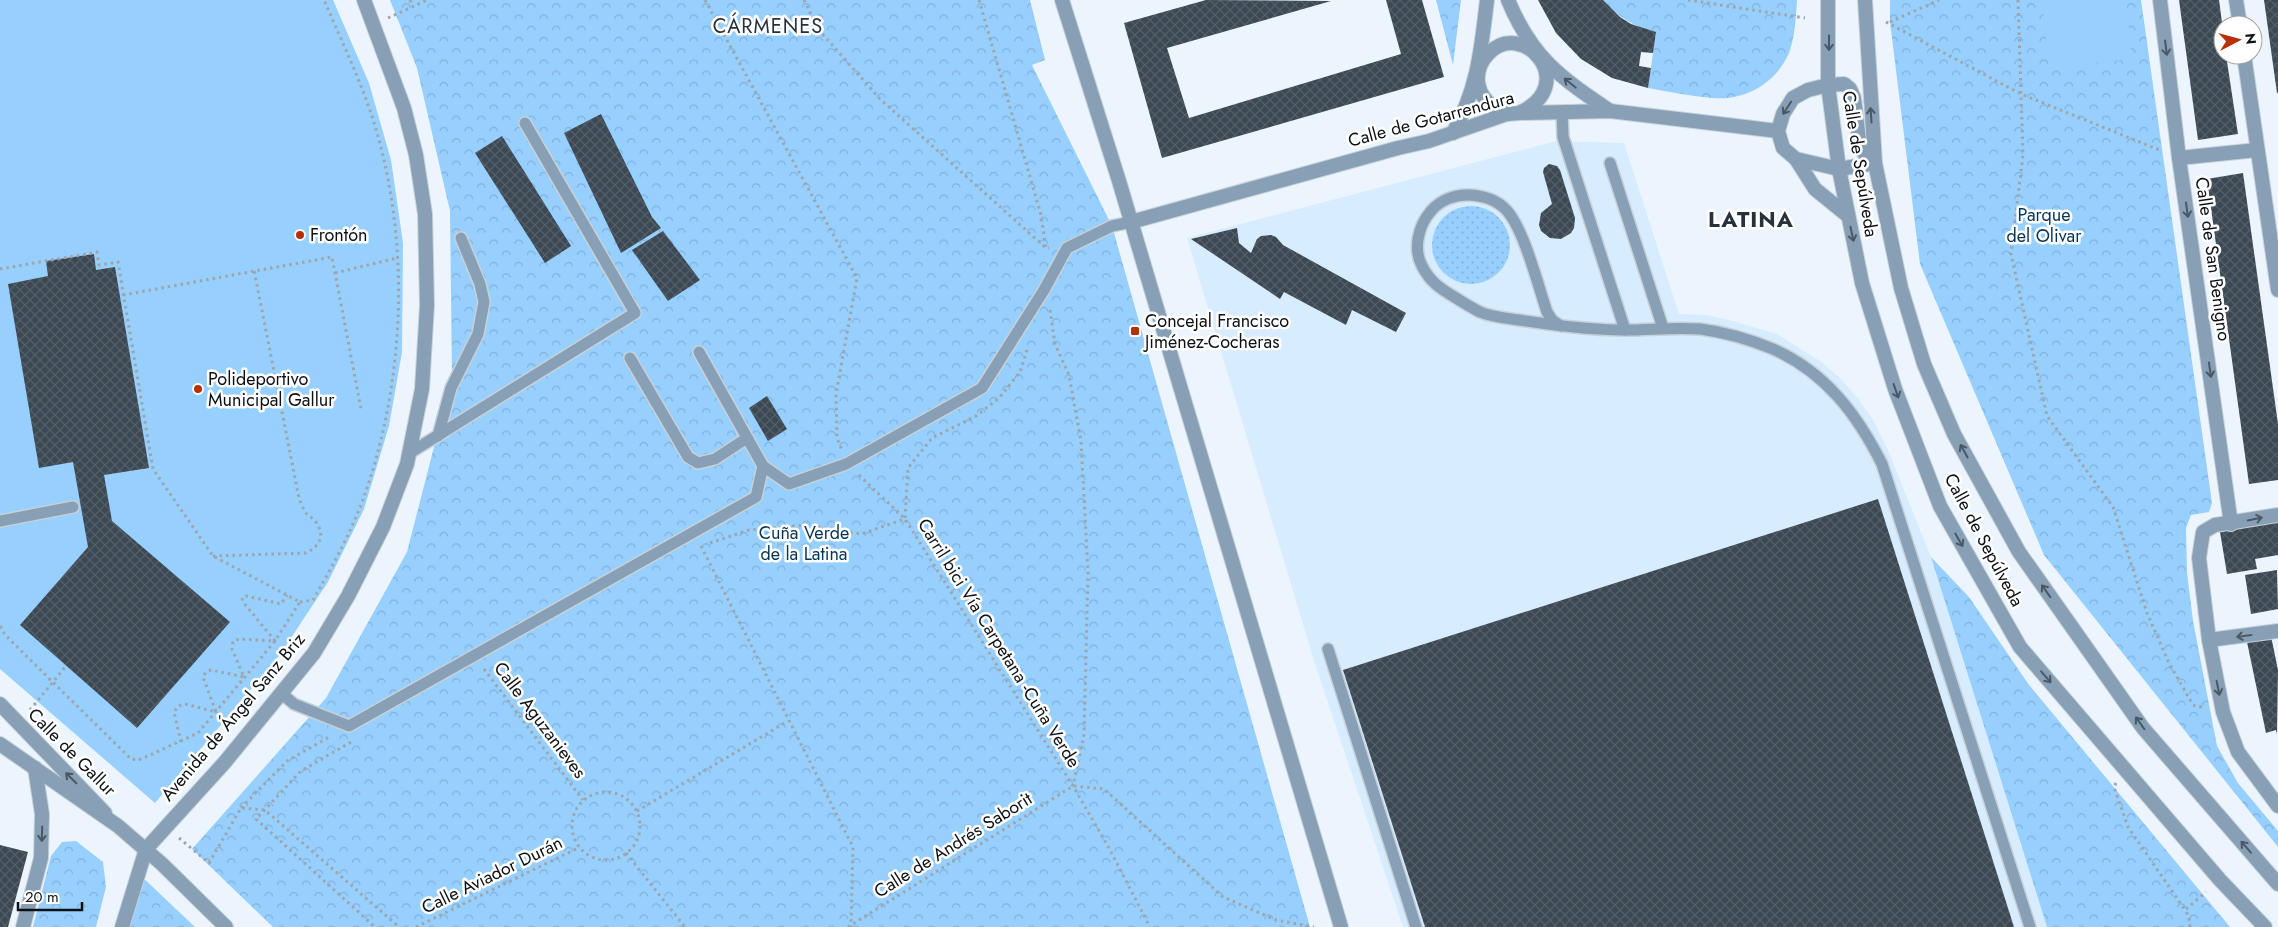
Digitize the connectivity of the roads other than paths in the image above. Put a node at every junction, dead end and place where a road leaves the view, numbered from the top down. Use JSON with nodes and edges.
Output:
{"nodes":[{"id":1,"x":364,"y":0,"type":"edge"},
{"id":2,"x":1062,"y":0,"type":"edge"},
{"id":3,"x":1487,"y":0,"type":"edge"},
{"id":4,"x":1508,"y":0,"type":"edge"},
{"id":5,"x":1828,"y":0,"type":"edge"},
{"id":6,"x":1865,"y":0,"type":"edge"},
{"id":7,"x":2160,"y":0,"type":"edge"},
{"id":8,"x":2236,"y":0,"type":"edge"},
{"id":9,"x":2238,"y":15,"type":"edge"},
{"id":10,"x":1539,"y":56,"type":"junction"},
{"id":11,"x":2245,"y":65,"type":"edge"},
{"id":12,"x":1479,"y":69,"type":"junction"},
{"id":13,"x":1828,"y":86,"type":"junction"},
{"id":14,"x":1610,"y":111,"type":"junction"},
{"id":15,"x":1562,"y":112,"type":"junction"},
{"id":16,"x":1514,"y":113,"type":"junction"},
{"id":17,"x":525,"y":123,"type":"dead end"},
{"id":18,"x":1778,"y":131,"type":"junction"},
{"id":19,"x":1453,"y":132,"type":"junction"},
{"id":20,"x":2257,"y":150,"type":"junction"},
{"id":21,"x":2179,"y":158,"type":"junction"},
{"id":22,"x":1796,"y":159,"type":"junction"},
{"id":23,"x":1610,"y":163,"type":"dead end"},
{"id":24,"x":1875,"y":163,"type":"junction"},
{"id":25,"x":1839,"y":169,"type":"junction"},
{"id":26,"x":1848,"y":215,"type":"junction"},
{"id":27,"x":1130,"y":222,"type":"junction"},
{"id":28,"x":461,"y":238,"type":"dead end"},
{"id":29,"x":2275,"y":249,"type":"edge"},
{"id":30,"x":2278,"y":290,"type":"edge"},
{"id":31,"x":1561,"y":326,"type":"junction"},
{"id":32,"x":1663,"y":328,"type":"junction"},
{"id":33,"x":1625,"y":330,"type":"junction"},
{"id":34,"x":699,"y":352,"type":"dead end"},
{"id":35,"x":630,"y":358,"type":"dead end"},
{"id":36,"x":438,"y":436,"type":"junction"},
{"id":37,"x":747,"y":438,"type":"junction"},
{"id":38,"x":408,"y":454,"type":"junction"},
{"id":39,"x":763,"y":466,"type":"junction"},
{"id":40,"x":73,"y":507,"type":"dead end"},
{"id":41,"x":2278,"y":515,"type":"edge"},
{"id":42,"x":0,"y":521,"type":"edge"},
{"id":43,"x":2231,"y":524,"type":"junction"},
{"id":44,"x":2278,"y":631,"type":"edge"},
{"id":45,"x":2209,"y":640,"type":"junction"},
{"id":46,"x":1328,"y":649,"type":"dead end"},
{"id":47,"x":281,"y":693,"type":"junction"},
{"id":48,"x":0,"y":704,"type":"edge"},
{"id":49,"x":0,"y":744,"type":"edge"},
{"id":50,"x":35,"y":768,"type":"junction"},
{"id":51,"x":2278,"y":806,"type":"edge"},
{"id":52,"x":118,"y":826,"type":"junction"},
{"id":53,"x":146,"y":849,"type":"junction"},
{"id":54,"x":2278,"y":884,"type":"edge"},
{"id":55,"x":23,"y":927,"type":"edge"},
{"id":56,"x":122,"y":927,"type":"edge"},
{"id":57,"x":226,"y":927,"type":"edge"},
{"id":58,"x":1340,"y":927,"type":"edge"},
{"id":59,"x":1416,"y":927,"type":"edge"},
{"id":60,"x":2030,"y":927,"type":"edge"},
{"id":61,"x":2265,"y":927,"type":"edge"}],
"edges":[{"from":1,"to":38,"type":"street","name":"Avenida de Ángel Sanz Briz"},
{"from":2,"to":27,"type":"street"},
{"from":3,"to":12,"type":"street"},
{"from":4,"to":10,"type":"street"},
{"from":5,"to":13,"type":"street","name":"Calle de Sepúlveda","one_way":true},
{"from":24,"to":6,"type":"street","name":"Calle de Sepúlveda","one_way":true},
{"from":7,"to":21,"type":"street","name":"Calle de San Benigno","one_way":true},
{"from":8,"to":9,"type":"street"},
{"from":10,"to":12,"type":"street"},
{"from":14,"to":10,"type":"street","one_way":true},
{"from":10,"to":16,"type":"street"},
{"from":11,"to":20,"type":"street"},
{"from":12,"to":16,"type":"street"},
{"from":12,"to":19,"type":"street"},
{"from":13,"to":18,"type":"street","one_way":true},
{"from":13,"to":24,"type":"street"},
{"from":13,"to":25,"type":"street","name":"Calle de Sepúlveda"},
{"from":14,"to":15,"type":"street","name":"Calle de Gotarrendura"},
{"from":14,"to":18,"type":"street","name":"Calle de Gotarrendura"},
{"from":15,"to":16,"type":"street","name":"Calle de Gotarrendura"},
{"from":15,"to":33,"type":"lane"},
{"from":16,"to":19,"type":"street","name":"Calle de Gotarrendura"},
{"from":17,"to":36,"type":"lane"},
{"from":18,"to":22,"type":"street"},
{"from":19,"to":27,"type":"street","name":"Calle de Gotarrendura"},
{"from":20,"to":21,"type":"street"},
{"from":20,"to":29,"type":"street"},
{"from":21,"to":43,"type":"street","name":"Calle de San Benigno","one_way":true},
{"from":22,"to":25,"type":"street"},
{"from":22,"to":26,"type":"street"},
{"from":23,"to":32,"type":"lane"},
{"from":24,"to":25,"type":"street"},
{"from":54,"to":24,"type":"street","name":"Calle de Sepúlveda","one_way":true},
{"from":25,"to":26,"type":"street","name":"Calle de Sepúlveda"},
{"from":26,"to":61,"type":"street","name":"Calle de Sepúlveda","one_way":true},
{"from":27,"to":39,"type":"lane"},
{"from":27,"to":58,"type":"street"},
{"from":28,"to":36,"type":"lane"},
{"from":29,"to":30,"type":"street"},
{"from":31,"to":31,"type":"lane"},
{"from":31,"to":33,"type":"lane"},
{"from":32,"to":33,"type":"lane"},
{"from":32,"to":60,"type":"lane"},
{"from":34,"to":37,"type":"lane"},
{"from":35,"to":37,"type":"lane"},
{"from":36,"to":38,"type":"lane"},
{"from":37,"to":39,"type":"lane"},
{"from":38,"to":47,"type":"street","name":"Avenida de Ángel Sanz Briz"},
{"from":39,"to":47,"type":"lane"},
{"from":40,"to":42,"type":"lane"},
{"from":43,"to":41,"type":"street","one_way":true},
{"from":43,"to":45,"type":"street"},
{"from":44,"to":45,"type":"street","one_way":true},
{"from":45,"to":51,"type":"street","one_way":true},
{"from":46,"to":59,"type":"lane"},
{"from":47,"to":53,"type":"street","name":"Avenida de Ángel Sanz Briz"},
{"from":52,"to":48,"type":"street","name":"Calle de Gallur","one_way":true},
{"from":49,"to":50,"type":"street"},
{"from":50,"to":52,"type":"street"},
{"from":50,"to":55,"type":"street","one_way":true},
{"from":52,"to":53,"type":"street"},
{"from":53,"to":56,"type":"street"},
{"from":53,"to":57,"type":"street"}]}
